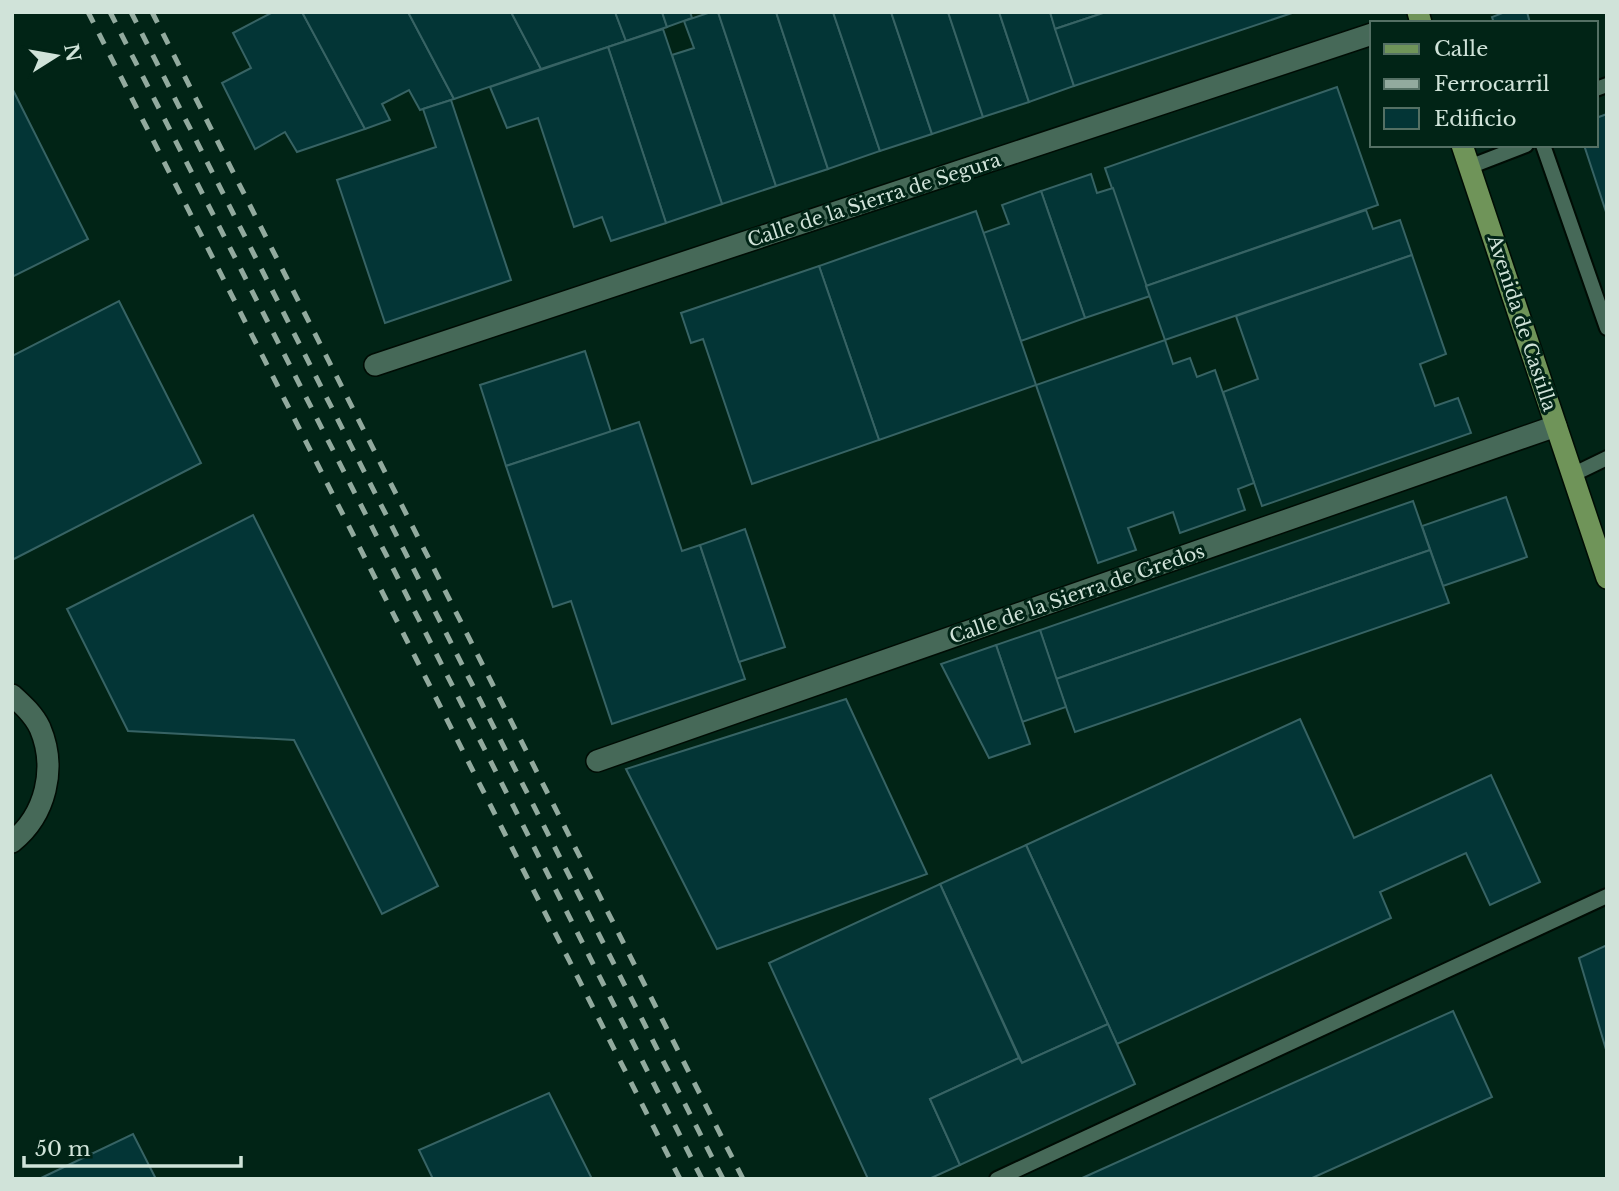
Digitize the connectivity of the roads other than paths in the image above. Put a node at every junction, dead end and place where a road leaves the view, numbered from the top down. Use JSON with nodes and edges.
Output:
{"nodes":[{"id":1,"x":1370,"y":35,"type":"edge"},
{"id":2,"x":1463,"y":147,"type":"edge"},
{"id":3,"x":1521,"y":147,"type":"edge"},
{"id":4,"x":1544,"y":147,"type":"edge"},
{"id":5,"x":1469,"y":167,"type":"junction"},
{"id":6,"x":1607,"y":328,"type":"edge"},
{"id":7,"x":375,"y":365,"type":"dead end"},
{"id":8,"x":1556,"y":426,"type":"junction"},
{"id":9,"x":1607,"y":458,"type":"edge"},
{"id":10,"x":1573,"y":475,"type":"junction"},
{"id":11,"x":1607,"y":578,"type":"edge"},
{"id":12,"x":12,"y":695,"type":"edge"},
{"id":13,"x":597,"y":761,"type":"dead end"},
{"id":14,"x":12,"y":842,"type":"edge"},
{"id":15,"x":1607,"y":896,"type":"edge"},
{"id":16,"x":997,"y":1179,"type":"edge"}],
"edges":[{"from":1,"to":7,"type":"street","name":"Calle de la Sierra de Segura"},
{"from":2,"to":5,"type":"main road","name":"Avenida de Castilla"},
{"from":3,"to":5,"type":"lane"},
{"from":4,"to":6,"type":"lane"},
{"from":5,"to":8,"type":"main road","name":"Avenida de Castilla"},
{"from":8,"to":10,"type":"main road","name":"Avenida de Castilla"},
{"from":8,"to":13,"type":"street","name":"Calle de la Sierra de Gredos"},
{"from":9,"to":10,"type":"lane"},
{"from":10,"to":11,"type":"main road","name":"Avenida de Castilla"},
{"from":12,"to":14,"type":"street"},
{"from":15,"to":16,"type":"lane"}]}
